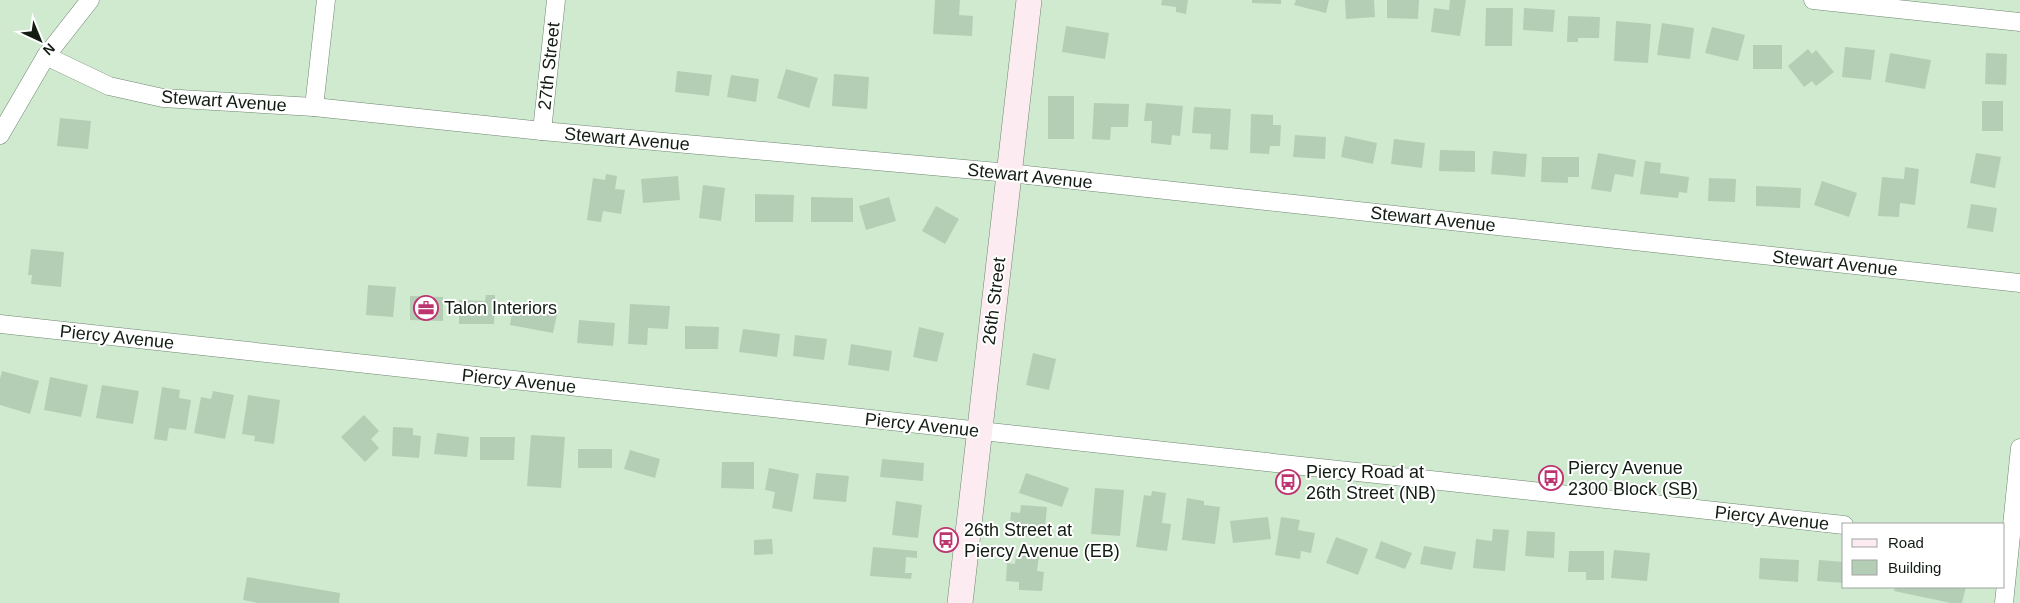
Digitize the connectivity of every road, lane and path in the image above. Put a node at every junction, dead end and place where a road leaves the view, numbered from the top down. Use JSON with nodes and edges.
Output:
{"nodes":[{"id":1,"x":90,"y":0,"type":"edge"},
{"id":2,"x":326,"y":0,"type":"edge"},
{"id":3,"x":556,"y":0,"type":"edge"},
{"id":4,"x":1029,"y":0,"type":"edge"},
{"id":5,"x":1812,"y":0,"type":"edge"},
{"id":6,"x":2020,"y":22,"type":"edge"},
{"id":7,"x":46,"y":56,"type":"junction"},
{"id":8,"x":314,"y":107,"type":"junction"},
{"id":9,"x":542,"y":131,"type":"junction"},
{"id":10,"x":0,"y":135,"type":"edge"},
{"id":11,"x":1009,"y":173,"type":"junction"},
{"id":12,"x":2020,"y":283,"type":"edge"},
{"id":13,"x":0,"y":324,"type":"edge"},
{"id":14,"x":979,"y":431,"type":"junction"},
{"id":15,"x":2020,"y":448,"type":"edge"},
{"id":16,"x":1842,"y":525,"type":"edge"},
{"id":17,"x":2011,"y":544,"type":"edge"},
{"id":18,"x":960,"y":603,"type":"edge"},
{"id":19,"x":2004,"y":603,"type":"edge"}],
"edges":[{"from":1,"to":7,"type":"street"},
{"from":2,"to":8,"type":"street"},
{"from":3,"to":9,"type":"street","name":"27th Street"},
{"from":4,"to":11,"type":"street","name":"26th Street"},
{"from":5,"to":6,"type":"street"},
{"from":7,"to":8,"type":"street","name":"Stewart Avenue"},
{"from":7,"to":10,"type":"street"},
{"from":8,"to":9,"type":"street","name":"Stewart Avenue"},
{"from":9,"to":11,"type":"street","name":"Stewart Avenue"},
{"from":11,"to":12,"type":"street","name":"Stewart Avenue"},
{"from":11,"to":14,"type":"street","name":"26th Street"},
{"from":13,"to":14,"type":"street","name":"Piercy Avenue"},
{"from":14,"to":16,"type":"street","name":"Piercy Avenue"},
{"from":14,"to":18,"type":"street","name":"26th Street"},
{"from":15,"to":17,"type":"street"},
{"from":17,"to":19,"type":"street"}]}
